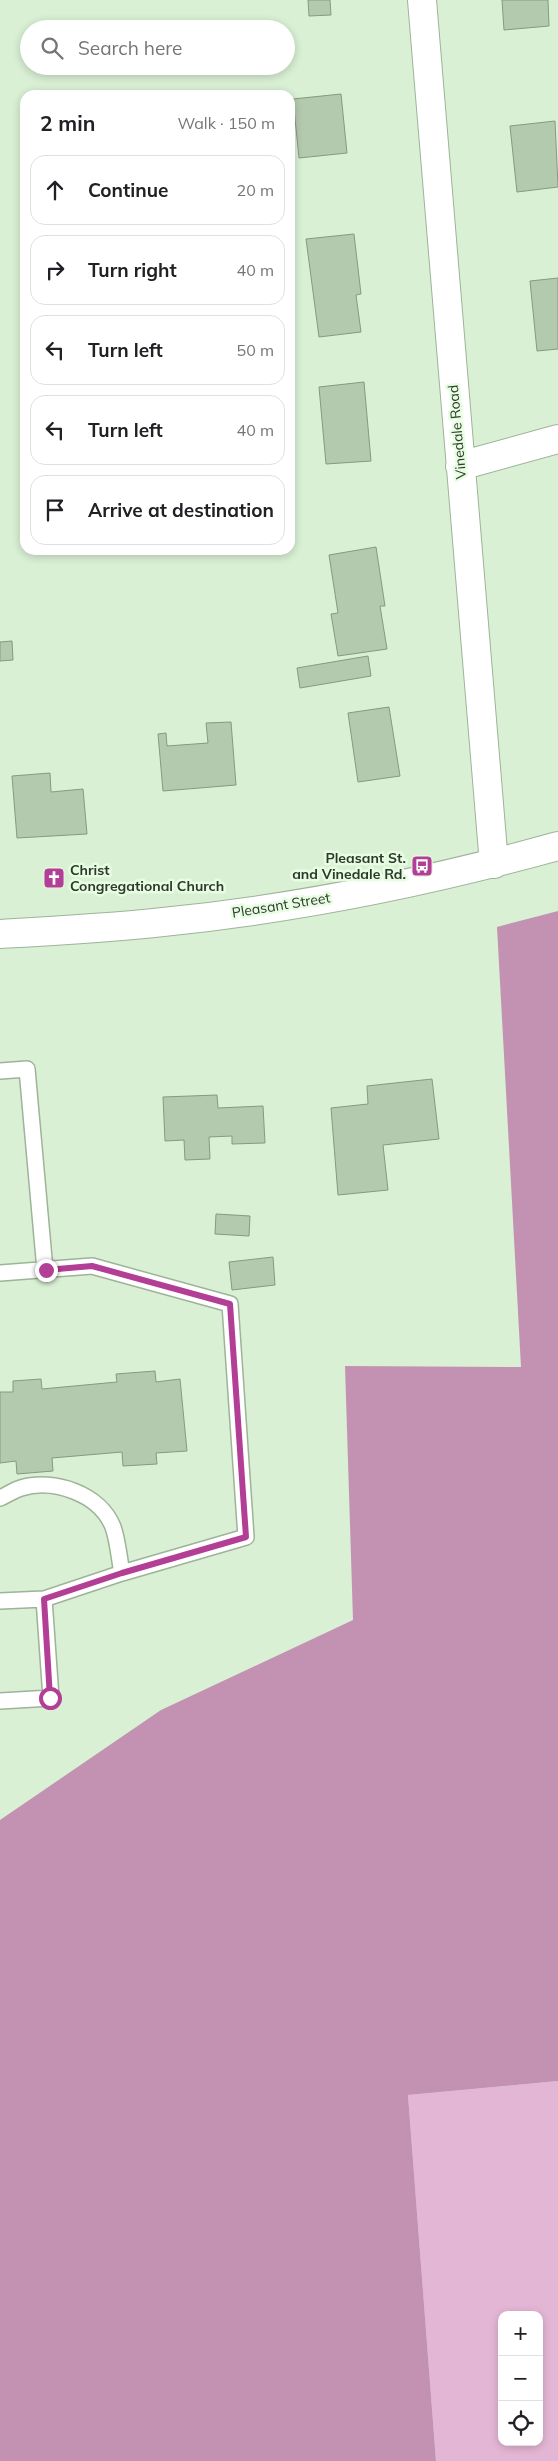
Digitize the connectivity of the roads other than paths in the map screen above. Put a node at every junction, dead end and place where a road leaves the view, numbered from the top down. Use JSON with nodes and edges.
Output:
{"nodes":[{"id":1,"x":422,"y":0,"type":"edge"},
{"id":2,"x":558,"y":439,"type":"edge"},
{"id":3,"x":460,"y":466,"type":"junction"},
{"id":4,"x":558,"y":846,"type":"edge"},
{"id":5,"x":494,"y":864,"type":"junction"},
{"id":6,"x":0,"y":934,"type":"edge"},
{"id":7,"x":0,"y":1071,"type":"edge"},
{"id":8,"x":46,"y":1270,"type":"junction"},
{"id":9,"x":0,"y":1273,"type":"edge"},
{"id":10,"x":0,"y":1498,"type":"edge"},
{"id":11,"x":122,"y":1573,"type":"junction"},
{"id":12,"x":44,"y":1599,"type":"junction"},
{"id":13,"x":0,"y":1601,"type":"edge"},
{"id":14,"x":0,"y":1701,"type":"edge"}],
"edges":[{"from":1,"to":3,"type":"street","name":"Vinedale Road"},
{"from":2,"to":3,"type":"street"},
{"from":3,"to":5,"type":"street","name":"Vinedale Road"},
{"from":4,"to":5,"type":"street","name":"Pleasant Street"},
{"from":5,"to":6,"type":"street","name":"Pleasant Street"},
{"from":7,"to":8,"type":"lane"},
{"from":8,"to":9,"type":"lane"},
{"from":8,"to":11,"type":"lane"},
{"from":10,"to":11,"type":"lane"},
{"from":11,"to":12,"type":"lane"},
{"from":12,"to":13,"type":"lane"},
{"from":12,"to":14,"type":"lane"}]}
